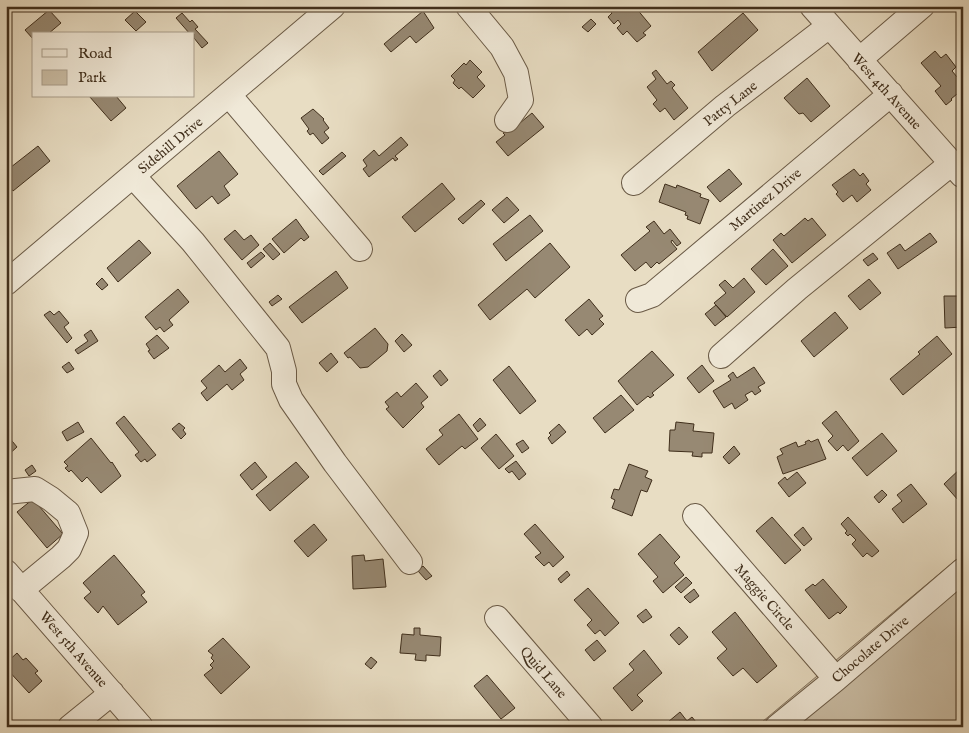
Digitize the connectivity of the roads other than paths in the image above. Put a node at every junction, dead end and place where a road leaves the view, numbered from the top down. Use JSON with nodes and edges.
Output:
{"nodes":[{"id":1,"x":468,"y":6,"type":"edge"},
{"id":2,"x":812,"y":6,"type":"edge"},
{"id":3,"x":922,"y":6,"type":"edge"},
{"id":4,"x":329,"y":7,"type":"edge"},
{"id":5,"x":829,"y":26,"type":"junction"},
{"id":6,"x":859,"y":60,"type":"junction"},
{"id":7,"x":891,"y":94,"type":"junction"},
{"id":8,"x":228,"y":95,"type":"junction"},
{"id":9,"x":507,"y":120,"type":"dead end"},
{"id":10,"x":957,"y":170,"type":"edge"},
{"id":11,"x":133,"y":176,"type":"junction"},
{"id":12,"x":634,"y":182,"type":"dead end"},
{"id":13,"x":360,"y":249,"type":"dead end"},
{"id":14,"x":6,"y":283,"type":"edge"},
{"id":15,"x":638,"y":300,"type":"dead end"},
{"id":16,"x":721,"y":356,"type":"dead end"},
{"id":17,"x":6,"y":492,"type":"edge"},
{"id":18,"x":695,"y":516,"type":"dead end"},
{"id":19,"x":410,"y":562,"type":"dead end"},
{"id":20,"x":963,"y":570,"type":"edge"},
{"id":21,"x":14,"y":581,"type":"edge"},
{"id":22,"x":497,"y":618,"type":"dead end"},
{"id":23,"x":836,"y":679,"type":"junction"},
{"id":24,"x":112,"y":693,"type":"junction"},
{"id":25,"x":70,"y":727,"type":"edge"},
{"id":26,"x":141,"y":727,"type":"edge"},
{"id":27,"x":592,"y":727,"type":"edge"},
{"id":28,"x":776,"y":727,"type":"edge"}],
"edges":[{"from":1,"to":9,"type":"street"},
{"from":2,"to":5,"type":"street","name":"West 4th Avenue"},
{"from":3,"to":6,"type":"street"},
{"from":4,"to":8,"type":"street","name":"Sidehill Drive"},
{"from":5,"to":6,"type":"street","name":"West 4th Avenue"},
{"from":5,"to":12,"type":"street","name":"Patty Lane"},
{"from":6,"to":7,"type":"street","name":"West 4th Avenue"},
{"from":7,"to":10,"type":"street","name":"West 4th Avenue"},
{"from":7,"to":15,"type":"street","name":"Martinez Drive"},
{"from":8,"to":11,"type":"street","name":"Sidehill Drive"},
{"from":8,"to":13,"type":"street"},
{"from":10,"to":16,"type":"street"},
{"from":11,"to":14,"type":"street","name":"Sidehill Drive"},
{"from":11,"to":19,"type":"street"},
{"from":17,"to":21,"type":"street"},
{"from":18,"to":23,"type":"street","name":"Maggie Circle"},
{"from":20,"to":23,"type":"street","name":"Chocolate Drive"},
{"from":21,"to":24,"type":"street","name":"West 5th Avenue"},
{"from":22,"to":27,"type":"street","name":"Quid Lane"},
{"from":23,"to":28,"type":"street","name":"Chocolate Drive"},
{"from":24,"to":25,"type":"street"},
{"from":24,"to":26,"type":"street","name":"West 5th Avenue"}]}
